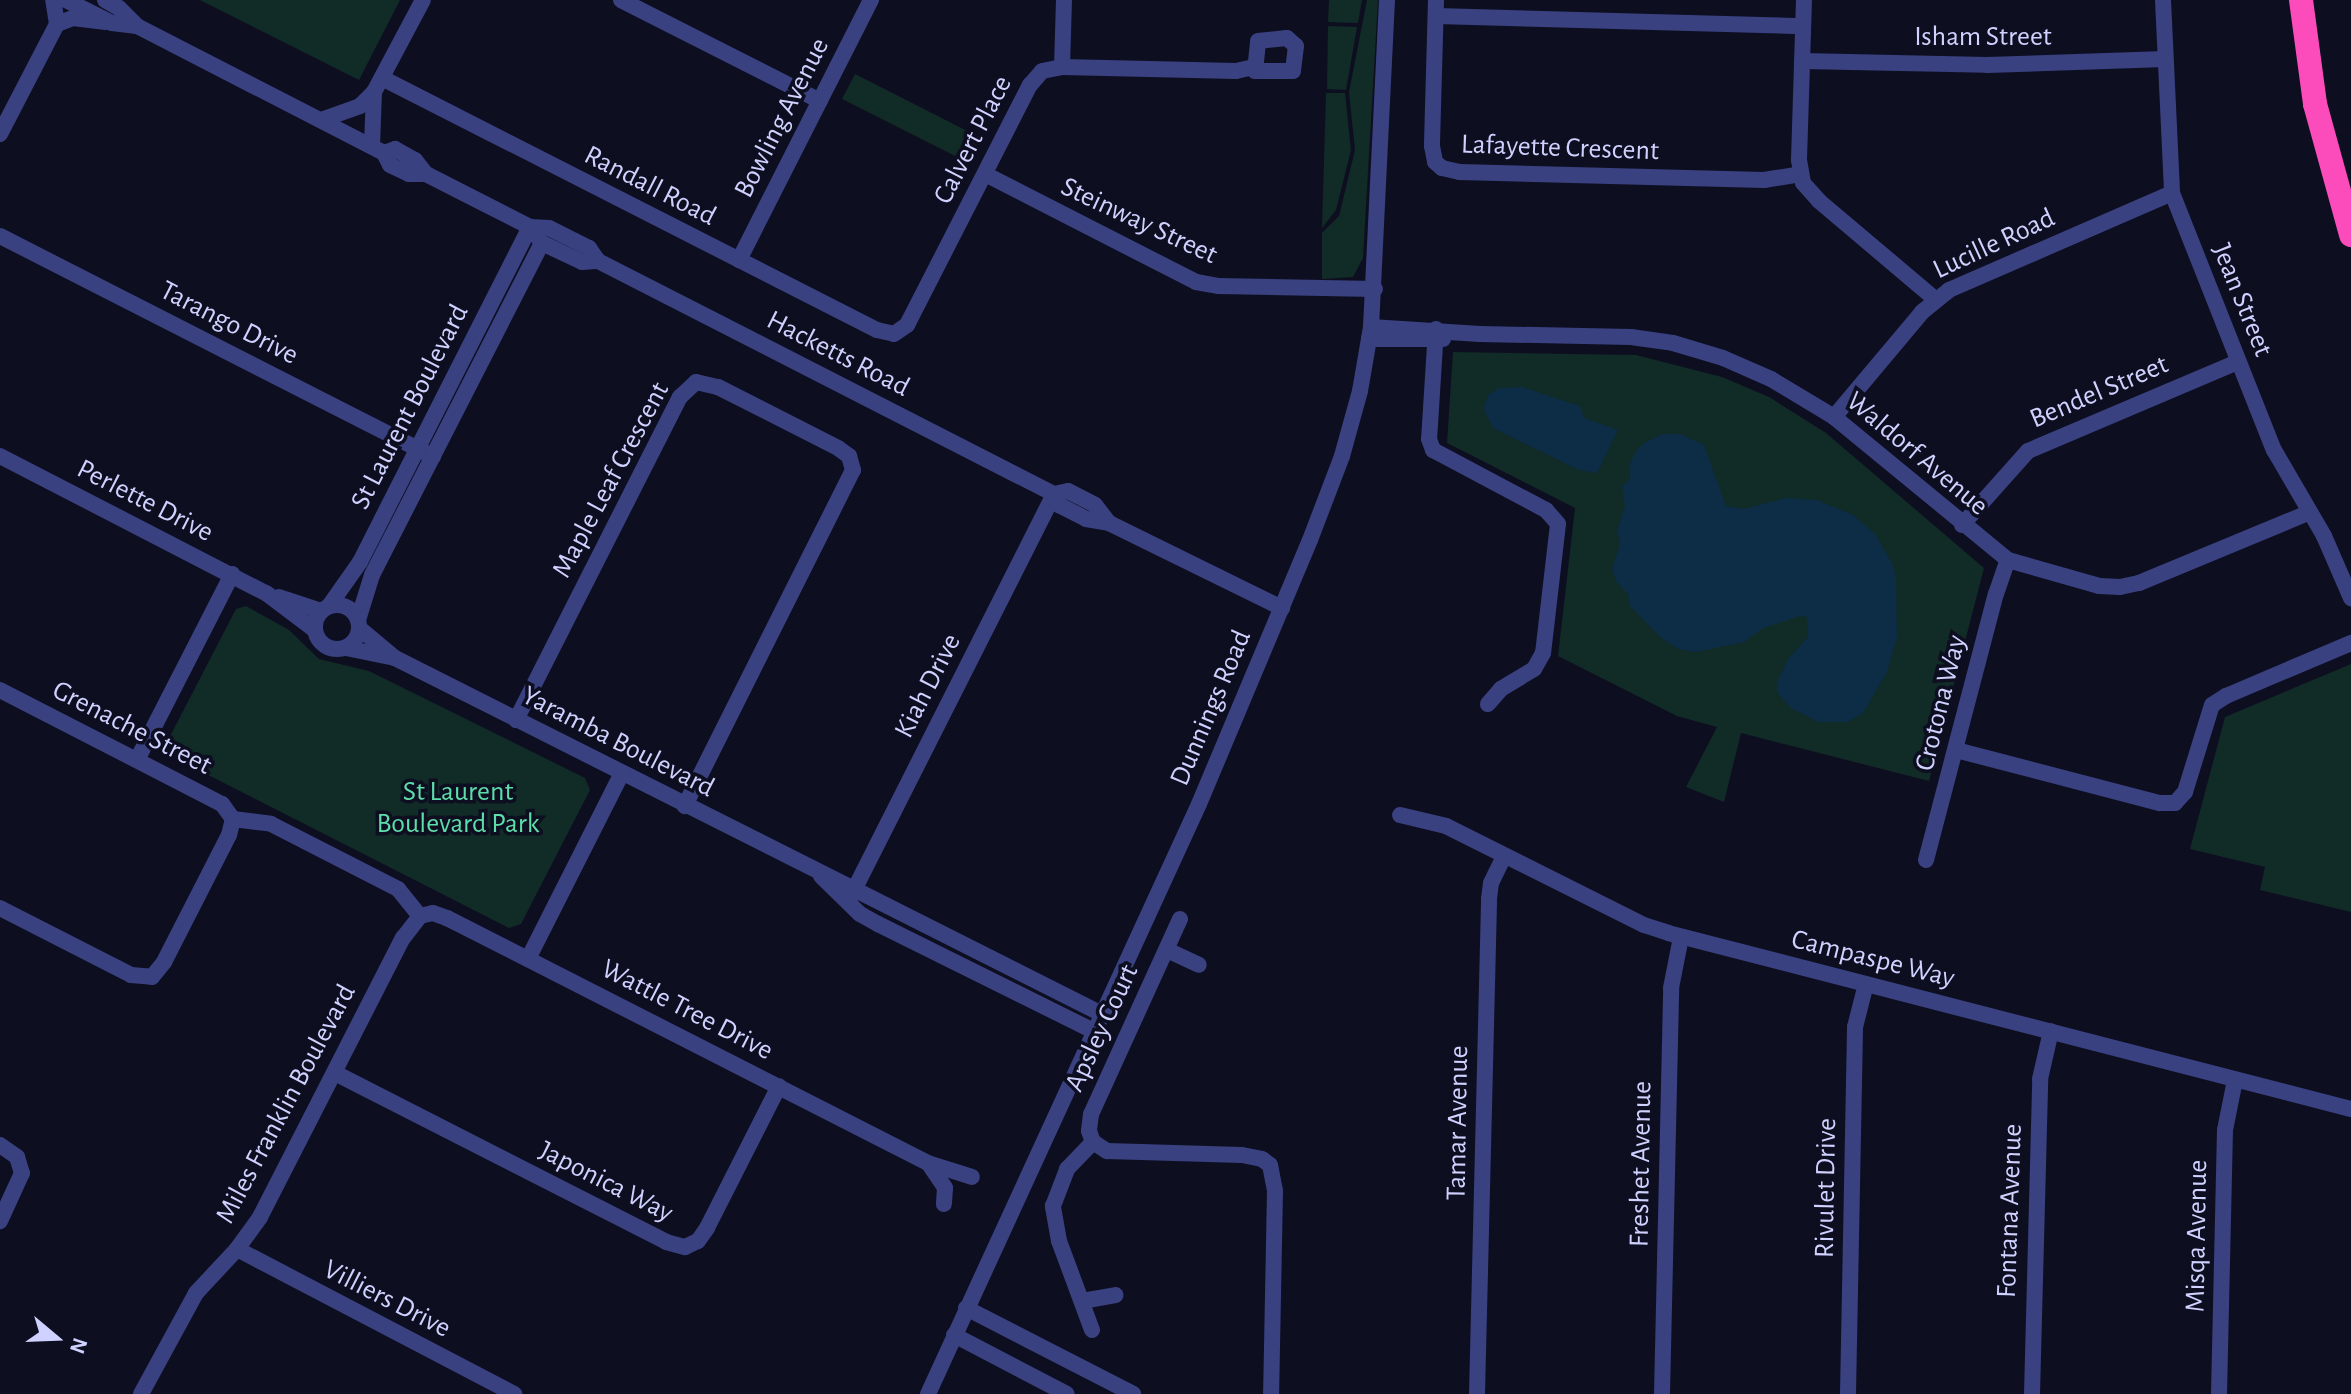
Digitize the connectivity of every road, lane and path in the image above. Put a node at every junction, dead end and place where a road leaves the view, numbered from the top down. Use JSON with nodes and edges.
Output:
{"nodes":[{"id":1,"x":53,"y":0,"type":"edge"},
{"id":2,"x":66,"y":0,"type":"edge"},
{"id":3,"x":105,"y":0,"type":"edge"},
{"id":4,"x":423,"y":0,"type":"edge"},
{"id":5,"x":621,"y":0,"type":"edge"},
{"id":6,"x":871,"y":0,"type":"edge"},
{"id":7,"x":1064,"y":0,"type":"edge"},
{"id":8,"x":1387,"y":0,"type":"edge"},
{"id":9,"x":1804,"y":0,"type":"edge"},
{"id":10,"x":2163,"y":0,"type":"edge"},
{"id":11,"x":2301,"y":0,"type":"edge"},
{"id":12,"x":1436,"y":8,"type":"edge"},
{"id":13,"x":112,"y":23,"type":"junction"},
{"id":14,"x":57,"y":24,"type":"junction"},
{"id":15,"x":137,"y":26,"type":"junction"},
{"id":16,"x":1803,"y":26,"type":"junction"},
{"id":17,"x":2165,"y":59,"type":"junction"},
{"id":18,"x":1802,"y":61,"type":"junction"},
{"id":19,"x":1062,"y":67,"type":"junction"},
{"id":20,"x":1253,"y":67,"type":"dead end"},
{"id":21,"x":378,"y":85,"type":"junction"},
{"id":22,"x":820,"y":101,"type":"junction"},
{"id":23,"x":321,"y":120,"type":"junction"},
{"id":24,"x":0,"y":134,"type":"edge"},
{"id":25,"x":382,"y":155,"type":"junction"},
{"id":26,"x":985,"y":174,"type":"junction"},
{"id":27,"x":1801,"y":174,"type":"junction"},
{"id":28,"x":2172,"y":193,"type":"junction"},
{"id":29,"x":530,"y":227,"type":"junction"},
{"id":30,"x":546,"y":235,"type":"junction"},
{"id":31,"x":2351,"y":235,"type":"edge"},
{"id":32,"x":0,"y":236,"type":"edge"},
{"id":33,"x":739,"y":260,"type":"junction"},
{"id":34,"x":1375,"y":289,"type":"junction"},
{"id":35,"x":1935,"y":299,"type":"junction"},
{"id":36,"x":1370,"y":333,"type":"junction"},
{"id":37,"x":896,"y":334,"type":"joint"},
{"id":38,"x":1436,"y":334,"type":"junction"},
{"id":39,"x":2238,"y":362,"type":"junction"},
{"id":40,"x":1834,"y":417,"type":"junction"},
{"id":41,"x":417,"y":449,"type":"junction"},
{"id":42,"x":0,"y":456,"type":"edge"},
{"id":43,"x":433,"y":457,"type":"junction"},
{"id":44,"x":1054,"y":494,"type":"junction"},
{"id":45,"x":2310,"y":512,"type":"junction"},
{"id":46,"x":1962,"y":525,"type":"junction"},
{"id":47,"x":2008,"y":560,"type":"junction"},
{"id":48,"x":232,"y":574,"type":"junction"},
{"id":49,"x":266,"y":593,"type":"junction"},
{"id":50,"x":2351,"y":598,"type":"edge"},
{"id":51,"x":1282,"y":608,"type":"junction"},
{"id":52,"x":325,"y":609,"type":"junction"},
{"id":53,"x":359,"y":624,"type":"junction"},
{"id":54,"x":315,"y":630,"type":"junction"},
{"id":55,"x":2351,"y":643,"type":"edge"},
{"id":56,"x":346,"y":648,"type":"junction"},
{"id":57,"x":395,"y":658,"type":"junction"},
{"id":58,"x":0,"y":690,"type":"edge"},
{"id":59,"x":1488,"y":704,"type":"dead end"},
{"id":60,"x":516,"y":720,"type":"junction"},
{"id":61,"x":1956,"y":750,"type":"junction"},
{"id":62,"x":137,"y":760,"type":"junction"},
{"id":63,"x":622,"y":773,"type":"junction"},
{"id":64,"x":685,"y":806,"type":"junction"},
{"id":65,"x":1400,"y":815,"type":"dead end"},
{"id":66,"x":233,"y":819,"type":"junction"},
{"id":67,"x":1504,"y":856,"type":"junction"},
{"id":68,"x":1926,"y":860,"type":"dead end"},
{"id":69,"x":852,"y":895,"type":"junction"},
{"id":70,"x":0,"y":908,"type":"edge"},
{"id":71,"x":420,"y":916,"type":"junction"},
{"id":72,"x":1180,"y":919,"type":"dead end"},
{"id":73,"x":1681,"y":937,"type":"junction"},
{"id":74,"x":1167,"y":950,"type":"junction"},
{"id":75,"x":528,"y":959,"type":"junction"},
{"id":76,"x":1199,"y":965,"type":"dead end"},
{"id":77,"x":1866,"y":984,"type":"junction"},
{"id":78,"x":1100,"y":1013,"type":"junction"},
{"id":79,"x":1092,"y":1030,"type":"junction"},
{"id":80,"x":2051,"y":1031,"type":"junction"},
{"id":81,"x":335,"y":1073,"type":"junction"},
{"id":82,"x":2235,"y":1080,"type":"junction"},
{"id":83,"x":779,"y":1086,"type":"junction"},
{"id":84,"x":2351,"y":1109,"type":"edge"},
{"id":85,"x":1093,"y":1142,"type":"junction"},
{"id":86,"x":0,"y":1145,"type":"edge"},
{"id":87,"x":928,"y":1163,"type":"junction"},
{"id":88,"x":972,"y":1177,"type":"dead end"},
{"id":89,"x":944,"y":1204,"type":"dead end"},
{"id":90,"x":0,"y":1221,"type":"edge"},
{"id":91,"x":237,"y":1249,"type":"junction"},
{"id":92,"x":1115,"y":1295,"type":"dead end"},
{"id":93,"x":1082,"y":1301,"type":"junction"},
{"id":94,"x":966,"y":1308,"type":"junction"},
{"id":95,"x":1092,"y":1330,"type":"dead end"},
{"id":96,"x":954,"y":1335,"type":"junction"},
{"id":97,"x":141,"y":1394,"type":"edge"},
{"id":98,"x":514,"y":1394,"type":"edge"},
{"id":99,"x":928,"y":1394,"type":"edge"},
{"id":100,"x":1067,"y":1394,"type":"edge"},
{"id":101,"x":1133,"y":1394,"type":"edge"},
{"id":102,"x":1271,"y":1394,"type":"edge"},
{"id":103,"x":1477,"y":1394,"type":"edge"},
{"id":104,"x":1662,"y":1394,"type":"edge"},
{"id":105,"x":1848,"y":1394,"type":"edge"},
{"id":106,"x":2032,"y":1394,"type":"edge"},
{"id":107,"x":2219,"y":1394,"type":"edge"}],
"edges":[{"from":1,"to":14,"type":"street"},
{"from":2,"to":13,"type":"street","name":"Hacketts Road"},
{"from":3,"to":15,"type":"street","name":"Hacketts Road"},
{"from":4,"to":21,"type":"street"},
{"from":5,"to":22,"type":"street"},
{"from":6,"to":22,"type":"street","name":"Bowling Avenue"},
{"from":7,"to":19,"type":"street"},
{"from":8,"to":34,"type":"street","name":"Dunnings Road"},
{"from":9,"to":16,"type":"street"},
{"from":10,"to":17,"type":"street","name":"Jean Street"},
{"from":11,"to":31,"type":"highway"},
{"from":12,"to":16,"type":"street"},
{"from":12,"to":27,"type":"street","name":"Lafayette Crescent"},
{"from":13,"to":14,"type":"street"},
{"from":13,"to":15,"type":"street","name":"Hacketts Road"},
{"from":14,"to":24,"type":"street"},
{"from":15,"to":23,"type":"street","name":"Hacketts Road"},
{"from":16,"to":18,"type":"street"},
{"from":17,"to":18,"type":"street","name":"Isham Street"},
{"from":17,"to":28,"type":"street","name":"Jean Street"},
{"from":18,"to":27,"type":"street"},
{"from":19,"to":20,"type":"street"},
{"from":19,"to":26,"type":"street","name":"Calvert Place"},
{"from":21,"to":23,"type":"street"},
{"from":21,"to":25,"type":"street"},
{"from":21,"to":33,"type":"street","name":"Randall Road"},
{"from":22,"to":33,"type":"street","name":"Bowling Avenue"},
{"from":23,"to":25,"type":"street","name":"Hacketts Road"},
{"from":25,"to":29,"type":"street","name":"Hacketts Road"},
{"from":26,"to":34,"type":"street","name":"Steinway Street"},
{"from":26,"to":37,"type":"street","name":"Calvert Place"},
{"from":27,"to":35,"type":"street"},
{"from":28,"to":35,"type":"street","name":"Lucille Road"},
{"from":28,"to":39,"type":"street","name":"Jean Street"},
{"from":29,"to":30,"type":"street","name":"Hacketts Road"},
{"from":29,"to":41,"type":"street","name":"St Laurent Boulevard"},
{"from":30,"to":43,"type":"street","name":"St Laurent Boulevard"},
{"from":30,"to":44,"type":"street","name":"Hacketts Road"},
{"from":32,"to":41,"type":"street","name":"Tarango Drive"},
{"from":33,"to":37,"type":"street","name":"Randall Road"},
{"from":34,"to":36,"type":"street","name":"Dunnings Road"},
{"from":35,"to":40,"type":"street","name":"Lucille Road"},
{"from":36,"to":38,"type":"street","name":"Waldorf Avenue"},
{"from":36,"to":51,"type":"street","name":"Dunnings Road"},
{"from":38,"to":40,"type":"street","name":"Waldorf Avenue"},
{"from":38,"to":59,"type":"street"},
{"from":39,"to":45,"type":"street","name":"Jean Street"},
{"from":39,"to":46,"type":"street","name":"Bendel Street"},
{"from":40,"to":46,"type":"street","name":"Waldorf Avenue"},
{"from":41,"to":43,"type":"street","name":"Tarango Drive"},
{"from":41,"to":52,"type":"street","name":"St Laurent Boulevard"},
{"from":42,"to":48,"type":"street","name":"Perlette Drive"},
{"from":43,"to":53,"type":"street","name":"St Laurent Boulevard"},
{"from":44,"to":51,"type":"street","name":"Hacketts Road"},
{"from":44,"to":69,"type":"street","name":"Kiah Drive"},
{"from":45,"to":47,"type":"street","name":"Waldorf Avenue"},
{"from":45,"to":50,"type":"street","name":"Jean Street"},
{"from":46,"to":47,"type":"street","name":"Waldorf Avenue"},
{"from":47,"to":61,"type":"street","name":"Crotona Way"},
{"from":48,"to":49,"type":"street","name":"Perlette Drive"},
{"from":48,"to":62,"type":"street"},
{"from":49,"to":52,"type":"street","name":"Perlette Drive"},
{"from":49,"to":54,"type":"street","name":"Perlette Drive"},
{"from":51,"to":78,"type":"street","name":"Dunnings Road"},
{"from":52,"to":53,"type":"street"},
{"from":52,"to":54,"type":"street"},
{"from":53,"to":56,"type":"street"},
{"from":53,"to":57,"type":"street","name":"Yaramba Boulevard"},
{"from":54,"to":56,"type":"street"},
{"from":55,"to":61,"type":"street"},
{"from":56,"to":57,"type":"street","name":"Yaramba Boulevard"},
{"from":57,"to":60,"type":"street","name":"Yaramba Boulevard"},
{"from":58,"to":62,"type":"street","name":"Grenache Street"},
{"from":60,"to":63,"type":"street","name":"Yaramba Boulevard"},
{"from":60,"to":64,"type":"street","name":"Maple Leaf Crescent"},
{"from":61,"to":68,"type":"street","name":"Crotona Way"},
{"from":62,"to":66,"type":"street","name":"Grenache Street"},
{"from":63,"to":64,"type":"street","name":"Yaramba Boulevard"},
{"from":63,"to":75,"type":"street"},
{"from":64,"to":69,"type":"street","name":"Yaramba Boulevard"},
{"from":65,"to":67,"type":"street","name":"Campaspe Way"},
{"from":66,"to":70,"type":"street"},
{"from":66,"to":71,"type":"street"},
{"from":67,"to":73,"type":"street","name":"Campaspe Way"},
{"from":67,"to":103,"type":"street","name":"Tamar Avenue"},
{"from":69,"to":78,"type":"street","name":"Yaramba Boulevard"},
{"from":69,"to":79,"type":"street","name":"Yaramba Boulevard"},
{"from":71,"to":75,"type":"street","name":"Wattle Tree Drive"},
{"from":71,"to":81,"type":"street","name":"Miles Franklin Boulevard"},
{"from":72,"to":74,"type":"street","name":"Apsley Court"},
{"from":73,"to":77,"type":"street","name":"Campaspe Way"},
{"from":73,"to":104,"type":"street","name":"Freshet Avenue"},
{"from":74,"to":76,"type":"street","name":"Apsley Court"},
{"from":74,"to":85,"type":"street","name":"Apsley Court"},
{"from":75,"to":83,"type":"street","name":"Wattle Tree Drive"},
{"from":77,"to":80,"type":"street","name":"Campaspe Way"},
{"from":77,"to":105,"type":"street","name":"Rivulet Drive"},
{"from":78,"to":79,"type":"street","name":"Dunnings Road"},
{"from":79,"to":94,"type":"street","name":"Dunnings Road"},
{"from":80,"to":82,"type":"street","name":"Campaspe Way"},
{"from":80,"to":106,"type":"street","name":"Fontana Avenue"},
{"from":81,"to":83,"type":"street","name":"Japonica Way"},
{"from":81,"to":91,"type":"street","name":"Miles Franklin Boulevard"},
{"from":82,"to":84,"type":"street","name":"Campaspe Way"},
{"from":82,"to":107,"type":"street","name":"Misqa Avenue"},
{"from":83,"to":87,"type":"street","name":"Wattle Tree Drive"},
{"from":85,"to":93,"type":"street"},
{"from":85,"to":102,"type":"street"},
{"from":86,"to":90,"type":"street"},
{"from":87,"to":88,"type":"street","name":"Wattle Tree Drive"},
{"from":87,"to":89,"type":"street"},
{"from":91,"to":97,"type":"street","name":"Miles Franklin Boulevard"},
{"from":91,"to":98,"type":"street","name":"Villiers Drive"},
{"from":92,"to":93,"type":"street"},
{"from":93,"to":95,"type":"street"},
{"from":94,"to":96,"type":"street","name":"Dunnings Road"},
{"from":94,"to":101,"type":"street"},
{"from":96,"to":99,"type":"street","name":"Dunnings Road"},
{"from":96,"to":100,"type":"street"}]}
